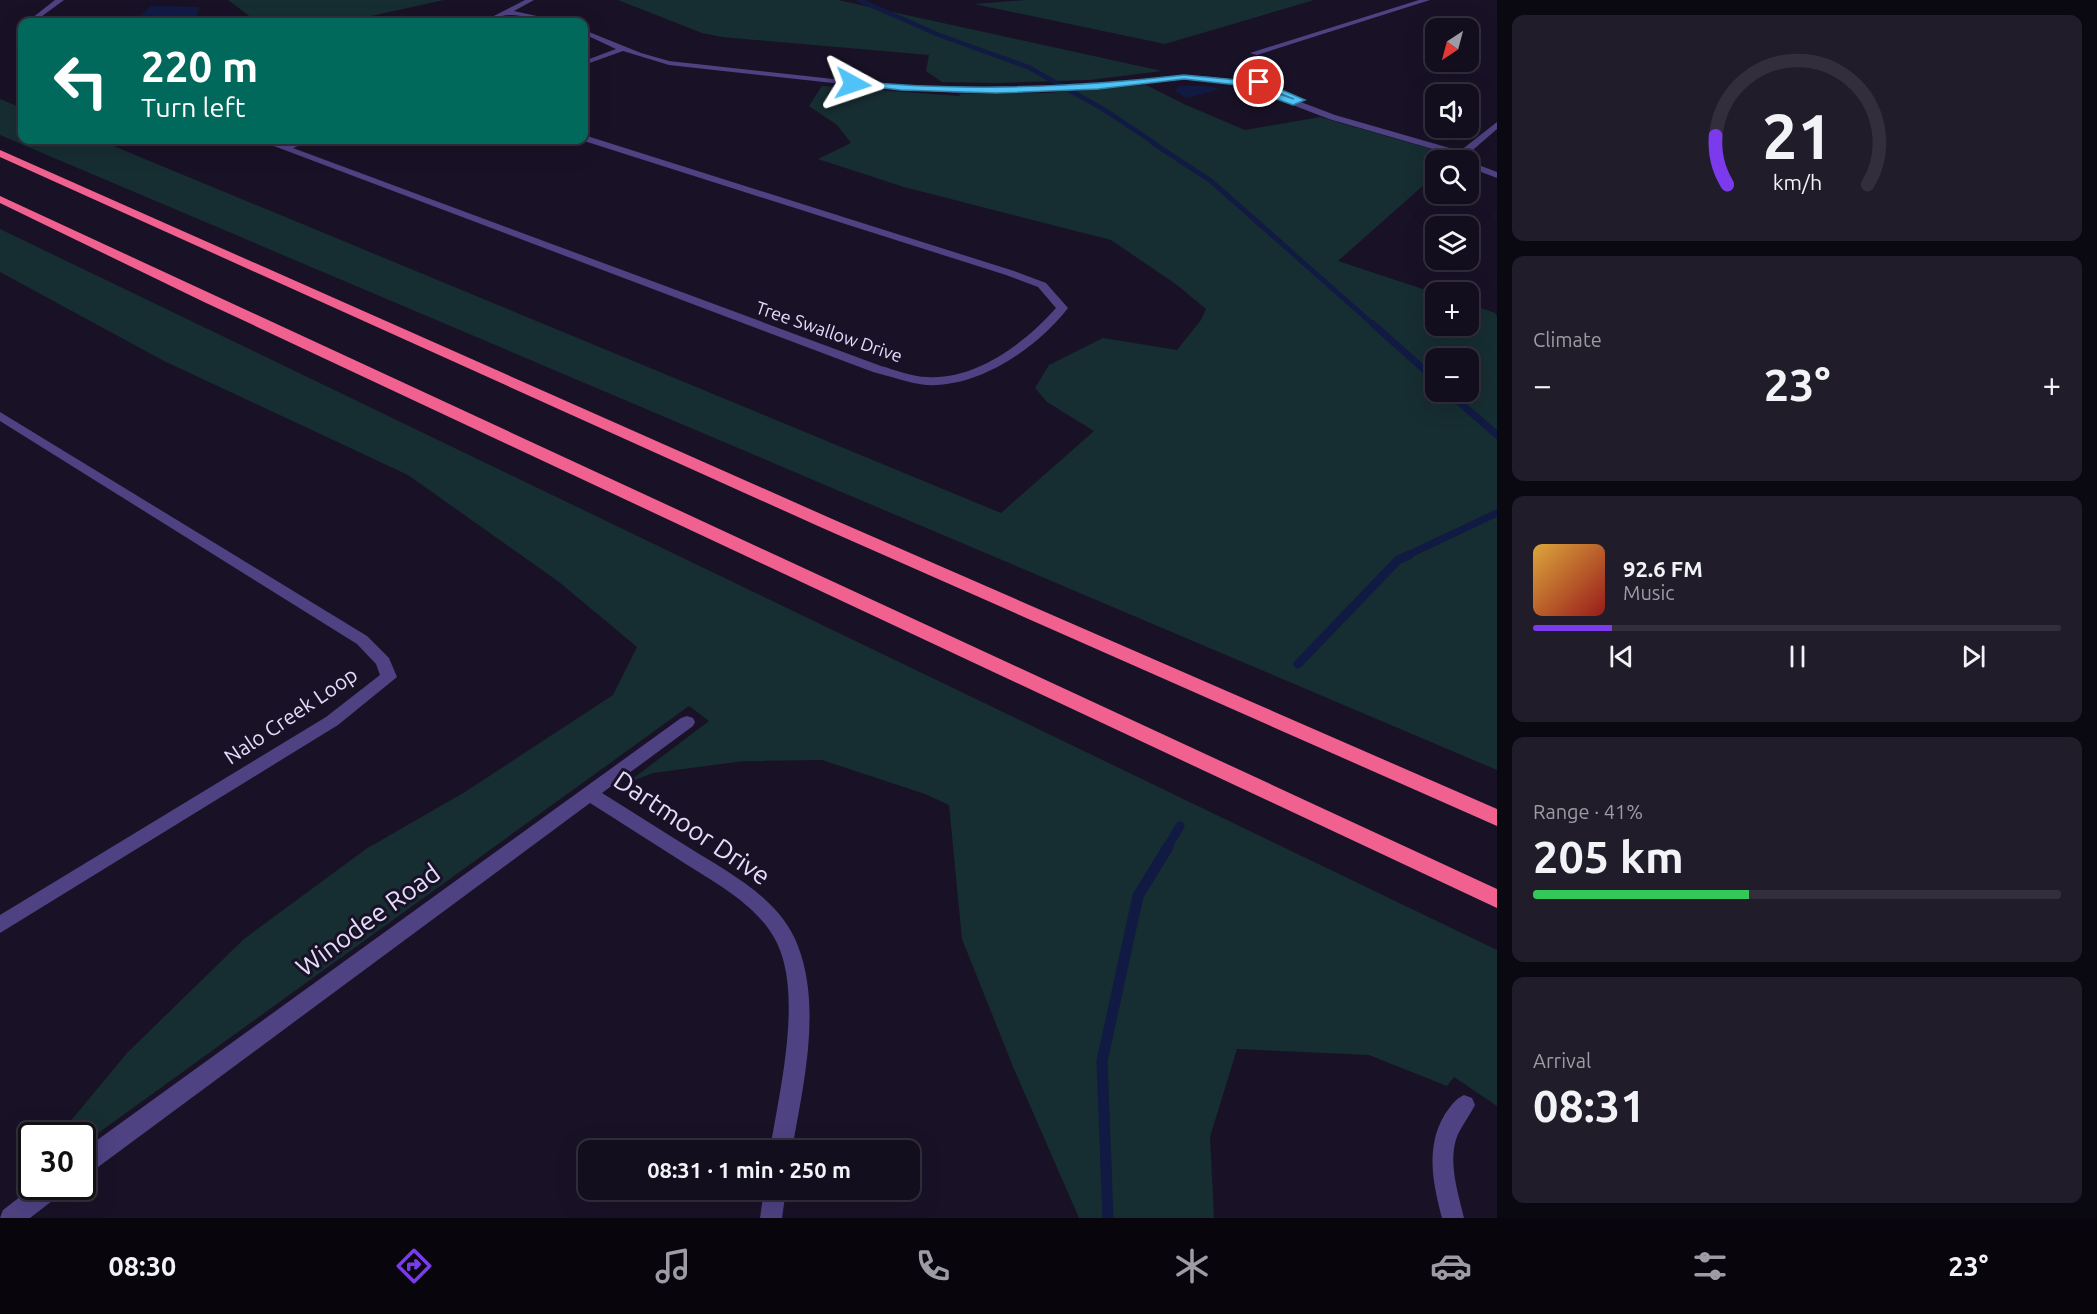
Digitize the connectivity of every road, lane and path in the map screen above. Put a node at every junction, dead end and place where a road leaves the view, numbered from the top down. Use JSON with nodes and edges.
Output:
{"nodes":[{"id":1,"x":60,"y":0,"type":"edge"},
{"id":2,"x":530,"y":0,"type":"edge"},
{"id":3,"x":1426,"y":0,"type":"edge"},
{"id":4,"x":508,"y":12,"type":"junction"},
{"id":5,"x":35,"y":18,"type":"edge"},
{"id":6,"x":495,"y":18,"type":"edge"},
{"id":7,"x":539,"y":18,"type":"edge"},
{"id":8,"x":588,"y":34,"type":"edge"},
{"id":9,"x":627,"y":49,"type":"junction"},
{"id":10,"x":1254,"y":53,"type":"dead end"},
{"id":11,"x":588,"y":62,"type":"edge"},
{"id":12,"x":1497,"y":125,"type":"edge"},
{"id":13,"x":588,"y":139,"type":"edge"},
{"id":14,"x":274,"y":144,"type":"edge"},
{"id":15,"x":296,"y":144,"type":"edge"},
{"id":16,"x":285,"y":148,"type":"junction"},
{"id":17,"x":1445,"y":150,"type":"edge"},
{"id":18,"x":1470,"y":150,"type":"edge"},
{"id":19,"x":0,"y":153,"type":"edge"},
{"id":20,"x":1479,"y":168,"type":"edge"},
{"id":21,"x":1497,"y":175,"type":"edge"},
{"id":22,"x":0,"y":199,"type":"edge"},
{"id":23,"x":0,"y":416,"type":"edge"},
{"id":24,"x":687,"y":722,"type":"dead end"},
{"id":25,"x":590,"y":794,"type":"junction"},
{"id":26,"x":1497,"y":818,"type":"edge"},
{"id":27,"x":1497,"y":899,"type":"edge"},
{"id":28,"x":0,"y":925,"type":"edge"},
{"id":29,"x":1464,"y":1105,"type":"dead end"},
{"id":30,"x":782,"y":1140,"type":"edge"},
{"id":31,"x":96,"y":1155,"type":"edge"},
{"id":32,"x":35,"y":1200,"type":"edge"},
{"id":33,"x":774,"y":1200,"type":"edge"},
{"id":34,"x":11,"y":1218,"type":"edge"},
{"id":35,"x":771,"y":1218,"type":"edge"},
{"id":36,"x":1453,"y":1218,"type":"edge"}],
"edges":[{"from":1,"to":5,"type":"street"},
{"from":2,"to":4,"type":"street"},
{"from":3,"to":10,"type":"street"},
{"from":4,"to":6,"type":"street"},
{"from":4,"to":7,"type":"street"},
{"from":8,"to":9,"type":"street"},
{"from":9,"to":11,"type":"street"},
{"from":9,"to":17,"type":"street"},
{"from":12,"to":18,"type":"street"},
{"from":13,"to":16,"type":"street","name":"Tree Swallow Drive"},
{"from":14,"to":16,"type":"street","name":"Tree Swallow Drive"},
{"from":15,"to":16,"type":"street"},
{"from":19,"to":26,"type":"highway"},
{"from":20,"to":21,"type":"street"},
{"from":22,"to":27,"type":"highway"},
{"from":23,"to":28,"type":"street","name":"Nalo Creek Loop"},
{"from":24,"to":25,"type":"street","name":"Winodee Road"},
{"from":25,"to":30,"type":"street","name":"Dartmoor Drive"},
{"from":25,"to":31,"type":"street","name":"Winodee Road"},
{"from":29,"to":36,"type":"street"},
{"from":32,"to":34,"type":"street"},
{"from":33,"to":35,"type":"street"}]}
